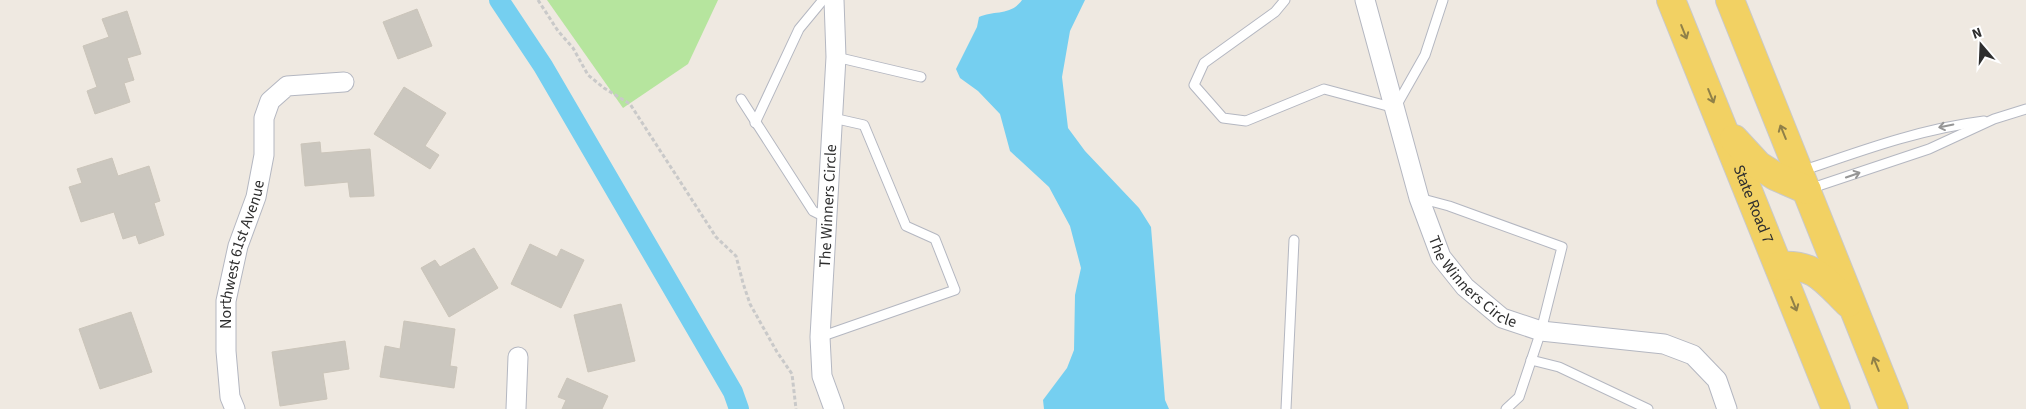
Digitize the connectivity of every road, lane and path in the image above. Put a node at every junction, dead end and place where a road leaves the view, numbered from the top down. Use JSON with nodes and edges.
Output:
{"nodes":[{"id":1,"x":538,"y":0,"type":"edge"},
{"id":2,"x":823,"y":0,"type":"edge"},
{"id":3,"x":834,"y":0,"type":"edge"},
{"id":4,"x":1285,"y":0,"type":"edge"},
{"id":5,"x":1365,"y":0,"type":"edge"},
{"id":6,"x":1443,"y":0,"type":"edge"},
{"id":7,"x":1671,"y":0,"type":"edge"},
{"id":8,"x":1730,"y":0,"type":"edge"},
{"id":9,"x":836,"y":57,"type":"junction"},
{"id":10,"x":921,"y":77,"type":"dead end"},
{"id":11,"x":344,"y":82,"type":"dead end"},
{"id":12,"x":741,"y":99,"type":"dead end"},
{"id":13,"x":1395,"y":108,"type":"junction"},
{"id":14,"x":2026,"y":109,"type":"edge"},
{"id":15,"x":833,"y":118,"type":"junction"},
{"id":16,"x":1994,"y":119,"type":"junction"},
{"id":17,"x":755,"y":122,"type":"junction"},
{"id":18,"x":1724,"y":129,"type":"junction"},
{"id":19,"x":1803,"y":181,"type":"junction"},
{"id":20,"x":1419,"y":198,"type":"junction"},
{"id":21,"x":827,"y":218,"type":"junction"},
{"id":22,"x":1294,"y":240,"type":"dead end"},
{"id":23,"x":1779,"y":266,"type":"junction"},
{"id":24,"x":1854,"y":309,"type":"junction"},
{"id":25,"x":1541,"y":331,"type":"junction"},
{"id":26,"x":820,"y":337,"type":"junction"},
{"id":27,"x":518,"y":357,"type":"dead end"},
{"id":28,"x":1531,"y":360,"type":"junction"},
{"id":29,"x":235,"y":409,"type":"edge"},
{"id":30,"x":516,"y":409,"type":"edge"},
{"id":31,"x":796,"y":409,"type":"edge"},
{"id":32,"x":834,"y":409,"type":"edge"},
{"id":33,"x":1286,"y":409,"type":"edge"},
{"id":34,"x":1506,"y":409,"type":"edge"},
{"id":35,"x":1648,"y":409,"type":"edge"},
{"id":36,"x":1727,"y":409,"type":"edge"},
{"id":37,"x":1836,"y":409,"type":"edge"},
{"id":38,"x":1894,"y":409,"type":"edge"}],
"edges":[{"from":1,"to":31,"type":"path"},
{"from":2,"to":17,"type":"lane"},
{"from":3,"to":9,"type":"street","name":"The Winners Circle"},
{"from":4,"to":13,"type":"lane"},
{"from":5,"to":13,"type":"street","name":"The Winners Circle"},
{"from":6,"to":13,"type":"lane"},
{"from":7,"to":18,"type":"main road","name":"State Road 7","one_way":true},
{"from":19,"to":8,"type":"main road","one_way":true},
{"from":9,"to":10,"type":"lane"},
{"from":9,"to":15,"type":"street","name":"The Winners Circle"},
{"from":11,"to":29,"type":"street","name":"Northwest 61st Avenue"},
{"from":12,"to":17,"type":"lane"},
{"from":13,"to":20,"type":"street","name":"The Winners Circle"},
{"from":14,"to":16,"type":"lane"},
{"from":15,"to":21,"type":"street","name":"The Winners Circle"},
{"from":15,"to":26,"type":"lane"},
{"from":19,"to":16,"type":"lane","one_way":true},
{"from":16,"to":19,"type":"lane","one_way":true},
{"from":17,"to":21,"type":"lane"},
{"from":18,"to":19,"type":"main road"},
{"from":18,"to":23,"type":"main road","name":"State Road 7"},
{"from":19,"to":24,"type":"main road"},
{"from":20,"to":25,"type":"street","name":"The Winners Circle"},
{"from":20,"to":25,"type":"lane"},
{"from":21,"to":26,"type":"street","name":"The Winners Circle"},
{"from":22,"to":33,"type":"lane"},
{"from":23,"to":24,"type":"main road"},
{"from":23,"to":37,"type":"main road","name":"State Road 7","one_way":true},
{"from":38,"to":24,"type":"main road","one_way":true},
{"from":25,"to":28,"type":"lane"},
{"from":25,"to":36,"type":"street","name":"The Winners Circle"},
{"from":26,"to":32,"type":"street","name":"The Winners Circle"},
{"from":27,"to":30,"type":"street"},
{"from":28,"to":34,"type":"lane"},
{"from":28,"to":35,"type":"lane"}]}
